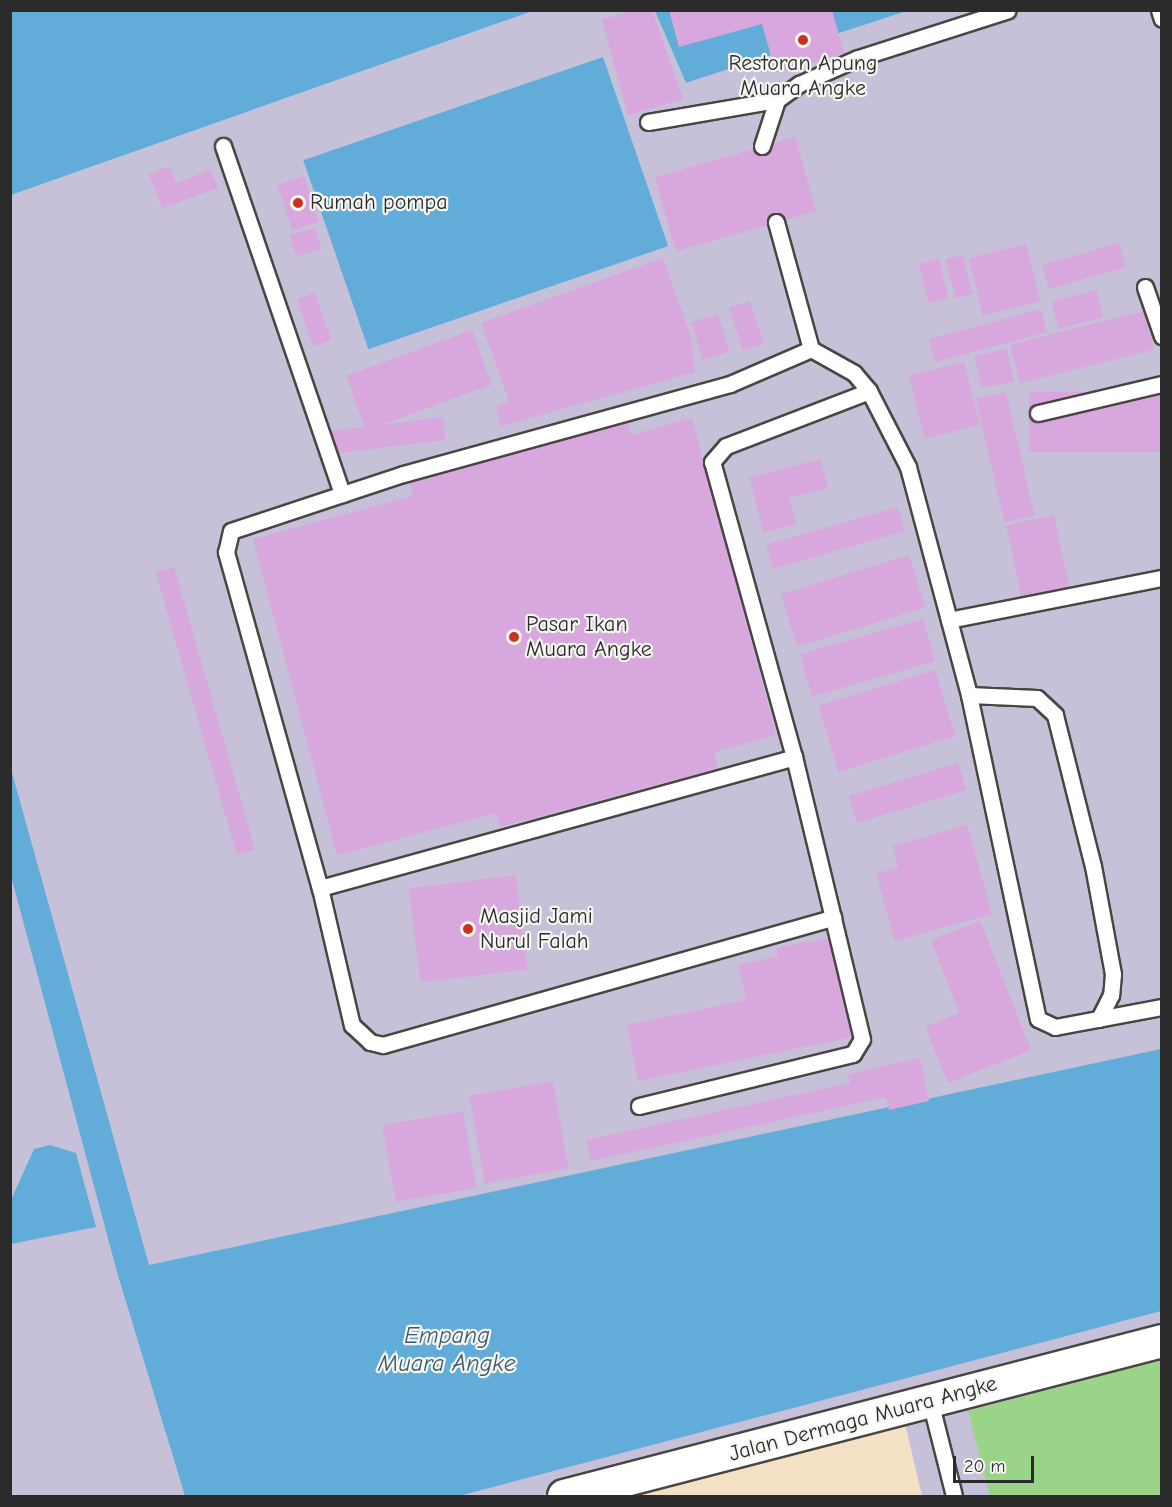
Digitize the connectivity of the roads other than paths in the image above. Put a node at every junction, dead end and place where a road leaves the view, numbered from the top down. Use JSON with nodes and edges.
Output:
{"nodes":[{"id":1,"x":1008,"y":10,"type":"edge"},
{"id":2,"x":1160,"y":10,"type":"edge"},
{"id":3,"x":1161,"y":19,"type":"edge"},
{"id":4,"x":777,"y":100,"type":"junction"},
{"id":5,"x":648,"y":122,"type":"dead end"},
{"id":6,"x":223,"y":146,"type":"dead end"},
{"id":7,"x":762,"y":146,"type":"dead end"},
{"id":8,"x":776,"y":222,"type":"dead end"},
{"id":9,"x":1145,"y":287,"type":"dead end"},
{"id":10,"x":1161,"y":336,"type":"edge"},
{"id":11,"x":811,"y":350,"type":"junction"},
{"id":12,"x":1161,"y":384,"type":"edge"},
{"id":13,"x":869,"y":392,"type":"junction"},
{"id":14,"x":1038,"y":412,"type":"dead end"},
{"id":15,"x":342,"y":494,"type":"junction"},
{"id":16,"x":1161,"y":578,"type":"edge"},
{"id":17,"x":950,"y":620,"type":"junction"},
{"id":18,"x":969,"y":695,"type":"junction"},
{"id":19,"x":794,"y":756,"type":"junction"},
{"id":20,"x":320,"y":888,"type":"junction"},
{"id":21,"x":833,"y":918,"type":"junction"},
{"id":22,"x":1161,"y":1007,"type":"edge"},
{"id":23,"x":1099,"y":1019,"type":"junction"},
{"id":24,"x":639,"y":1106,"type":"dead end"},
{"id":25,"x":1161,"y":1341,"type":"edge"},
{"id":26,"x":930,"y":1401,"type":"junction"},
{"id":27,"x":616,"y":1490,"type":"edge"},
{"id":28,"x":564,"y":1497,"type":"edge"},
{"id":29,"x":954,"y":1497,"type":"edge"}],
"edges":[{"from":1,"to":4,"type":"lane"},
{"from":2,"to":3,"type":"lane"},
{"from":4,"to":5,"type":"lane"},
{"from":4,"to":7,"type":"lane"},
{"from":6,"to":15,"type":"lane"},
{"from":8,"to":11,"type":"lane"},
{"from":9,"to":10,"type":"lane"},
{"from":11,"to":13,"type":"lane"},
{"from":11,"to":15,"type":"lane"},
{"from":12,"to":14,"type":"lane"},
{"from":13,"to":17,"type":"lane"},
{"from":13,"to":19,"type":"lane"},
{"from":15,"to":20,"type":"lane"},
{"from":16,"to":17,"type":"lane"},
{"from":17,"to":18,"type":"lane"},
{"from":18,"to":23,"type":"lane"},
{"from":18,"to":23,"type":"lane"},
{"from":19,"to":20,"type":"lane"},
{"from":19,"to":21,"type":"lane"},
{"from":20,"to":21,"type":"lane"},
{"from":21,"to":24,"type":"lane"},
{"from":22,"to":23,"type":"lane"},
{"from":25,"to":26,"type":"street","name":"Jalan Dermaga Muara Angke"},
{"from":26,"to":27,"type":"street","name":"Jalan Dermaga Muara Angke"},
{"from":26,"to":29,"type":"lane"},
{"from":27,"to":28,"type":"street","name":"Jalan Dermaga Muara Angke"}]}
